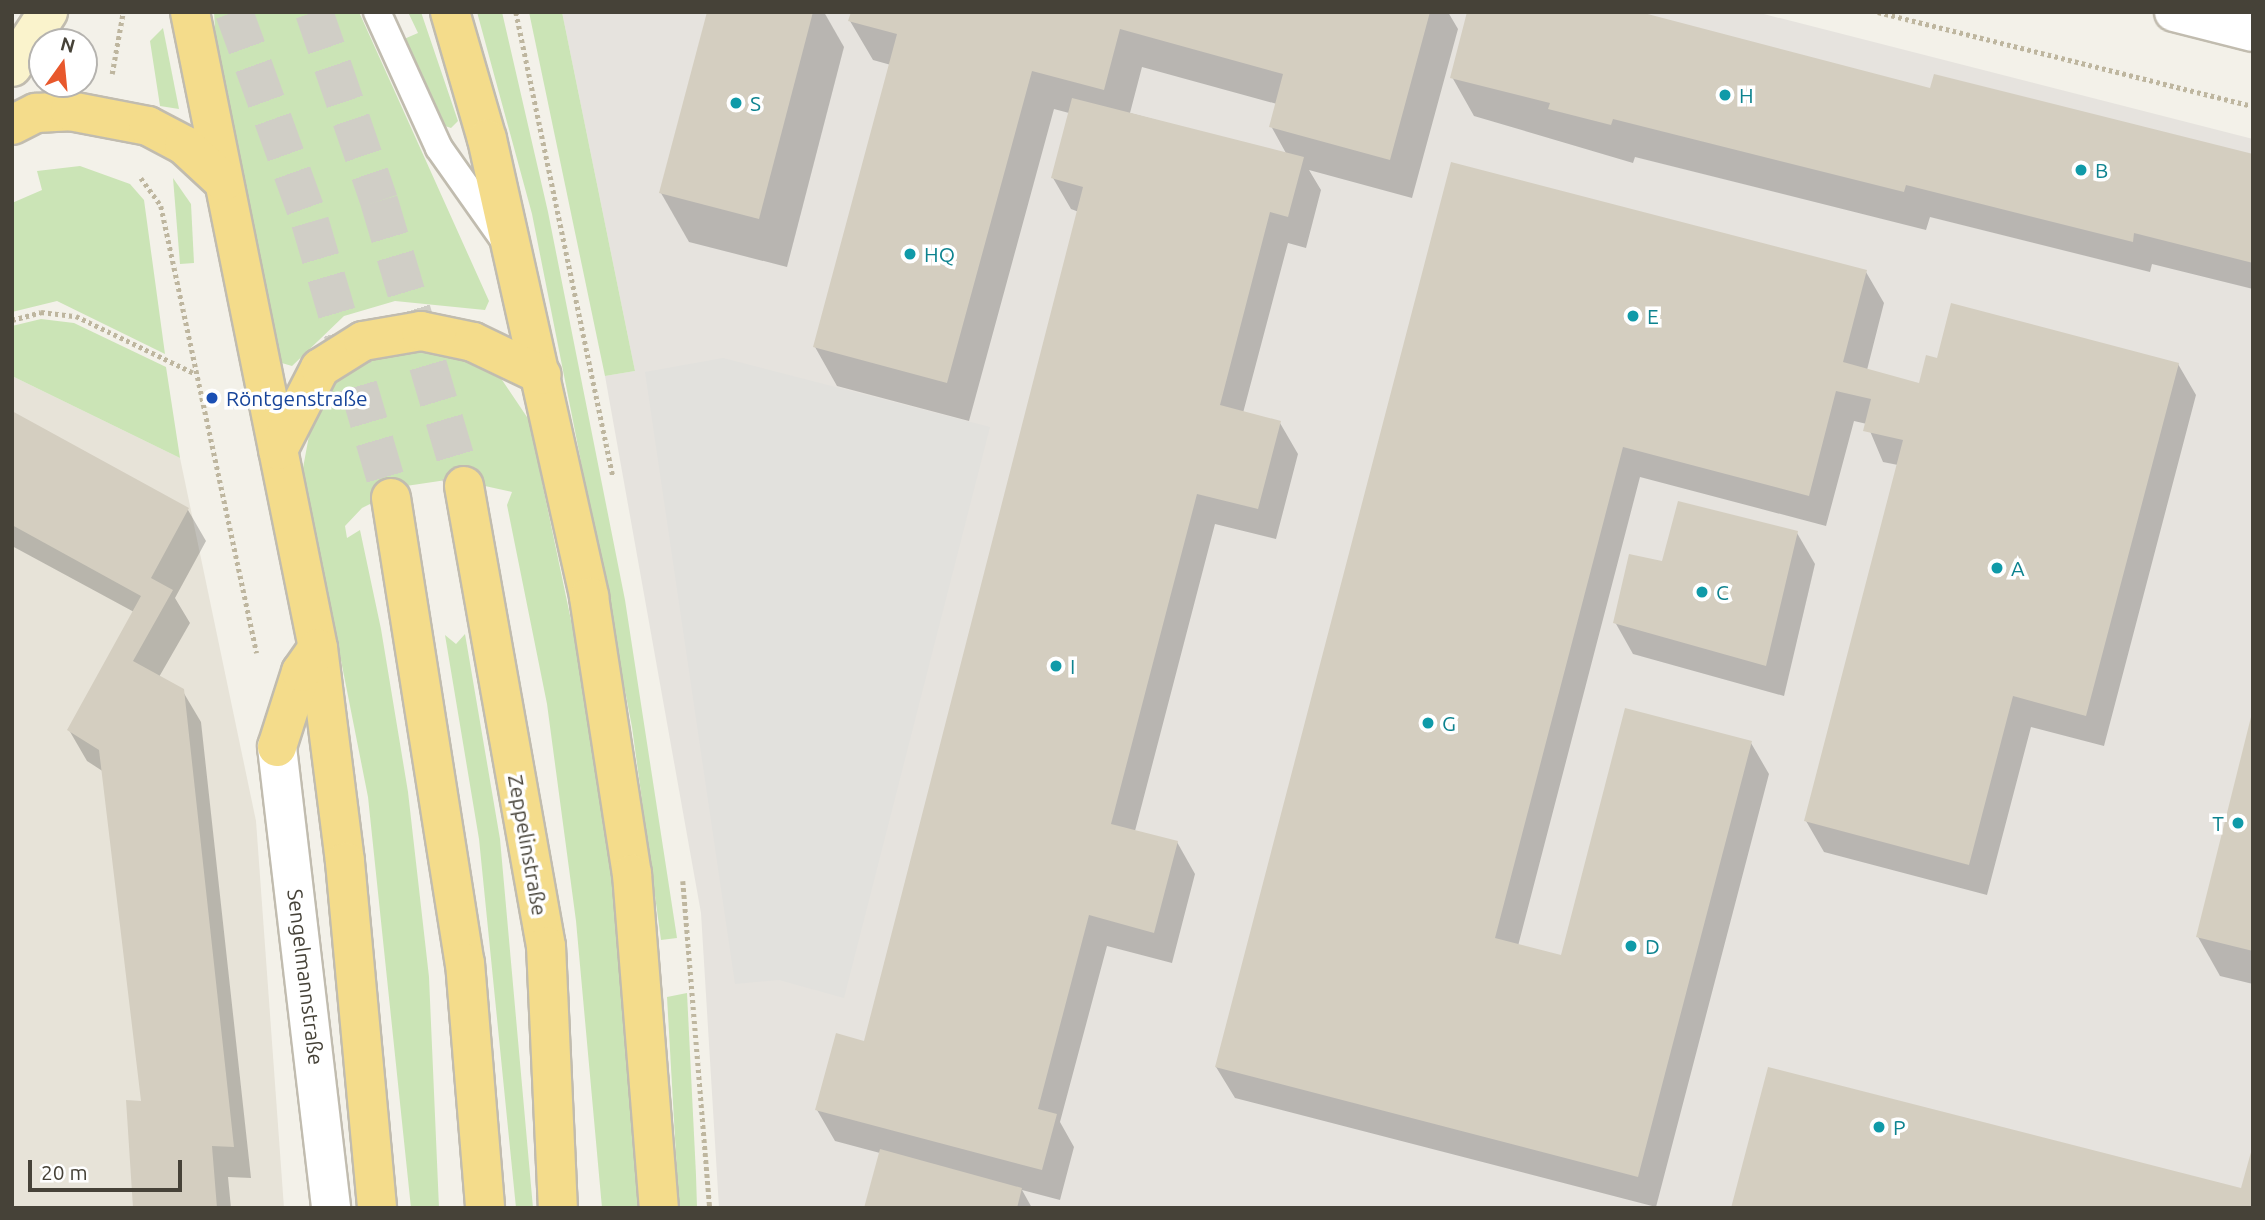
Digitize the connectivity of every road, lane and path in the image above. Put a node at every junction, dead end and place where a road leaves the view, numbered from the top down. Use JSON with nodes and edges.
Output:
{"nodes":[{"id":1,"x":48,"y":12,"type":"edge"},
{"id":2,"x":190,"y":12,"type":"edge"},
{"id":3,"x":377,"y":12,"type":"edge"},
{"id":4,"x":450,"y":12,"type":"edge"},
{"id":5,"x":1878,"y":12,"type":"edge"},
{"id":6,"x":2174,"y":12,"type":"edge"},
{"id":7,"x":126,"y":13,"type":"edge"},
{"id":8,"x":2253,"y":32,"type":"edge"},
{"id":9,"x":12,"y":67,"type":"edge"},
{"id":10,"x":109,"y":86,"type":"dead end"},
{"id":11,"x":2253,"y":106,"type":"edge"},
{"id":12,"x":12,"y":125,"type":"edge"},
{"id":13,"x":133,"y":173,"type":"dead end"},
{"id":14,"x":224,"y":182,"type":"junction"},
{"id":15,"x":513,"y":253,"type":"junction"},
{"id":16,"x":12,"y":320,"type":"edge"},
{"id":17,"x":195,"y":373,"type":"junction"},
{"id":18,"x":542,"y":375,"type":"junction"},
{"id":19,"x":278,"y":450,"type":"junction"},
{"id":20,"x":464,"y":486,"type":"tunnel mouth"},
{"id":21,"x":391,"y":498,"type":"tunnel mouth"},
{"id":22,"x":317,"y":648,"type":"junction"},
{"id":23,"x":260,"y":667,"type":"dead end"},
{"id":24,"x":277,"y":747,"type":"joint"},
{"id":25,"x":331,"y":1208,"type":"edge"},
{"id":26,"x":377,"y":1208,"type":"edge"},
{"id":27,"x":485,"y":1208,"type":"edge"},
{"id":28,"x":558,"y":1208,"type":"edge"},
{"id":29,"x":659,"y":1208,"type":"edge"}],
"edges":[{"from":1,"to":9,"type":"main road"},
{"from":2,"to":14,"type":"highway"},
{"from":3,"to":15,"type":"lane"},
{"from":4,"to":15,"type":"highway"},
{"from":5,"to":11,"type":"path"},
{"from":6,"to":8,"type":"street"},
{"from":7,"to":10,"type":"path"},
{"from":12,"to":14,"type":"highway"},
{"from":13,"to":17,"type":"path"},
{"from":14,"to":19,"type":"highway"},
{"from":15,"to":18,"type":"highway"},
{"from":16,"to":17,"type":"path"},
{"from":17,"to":23,"type":"path"},
{"from":18,"to":19,"type":"highway"},
{"from":18,"to":29,"type":"highway"},
{"from":19,"to":22,"type":"highway"},
{"from":20,"to":28,"type":"highway","name":"Zeppelinstraße"},
{"from":21,"to":27,"type":"highway"},
{"from":22,"to":24,"type":"highway"},
{"from":22,"to":26,"type":"highway"},
{"from":24,"to":25,"type":"street","name":"Sengelmannstraße"}]}
